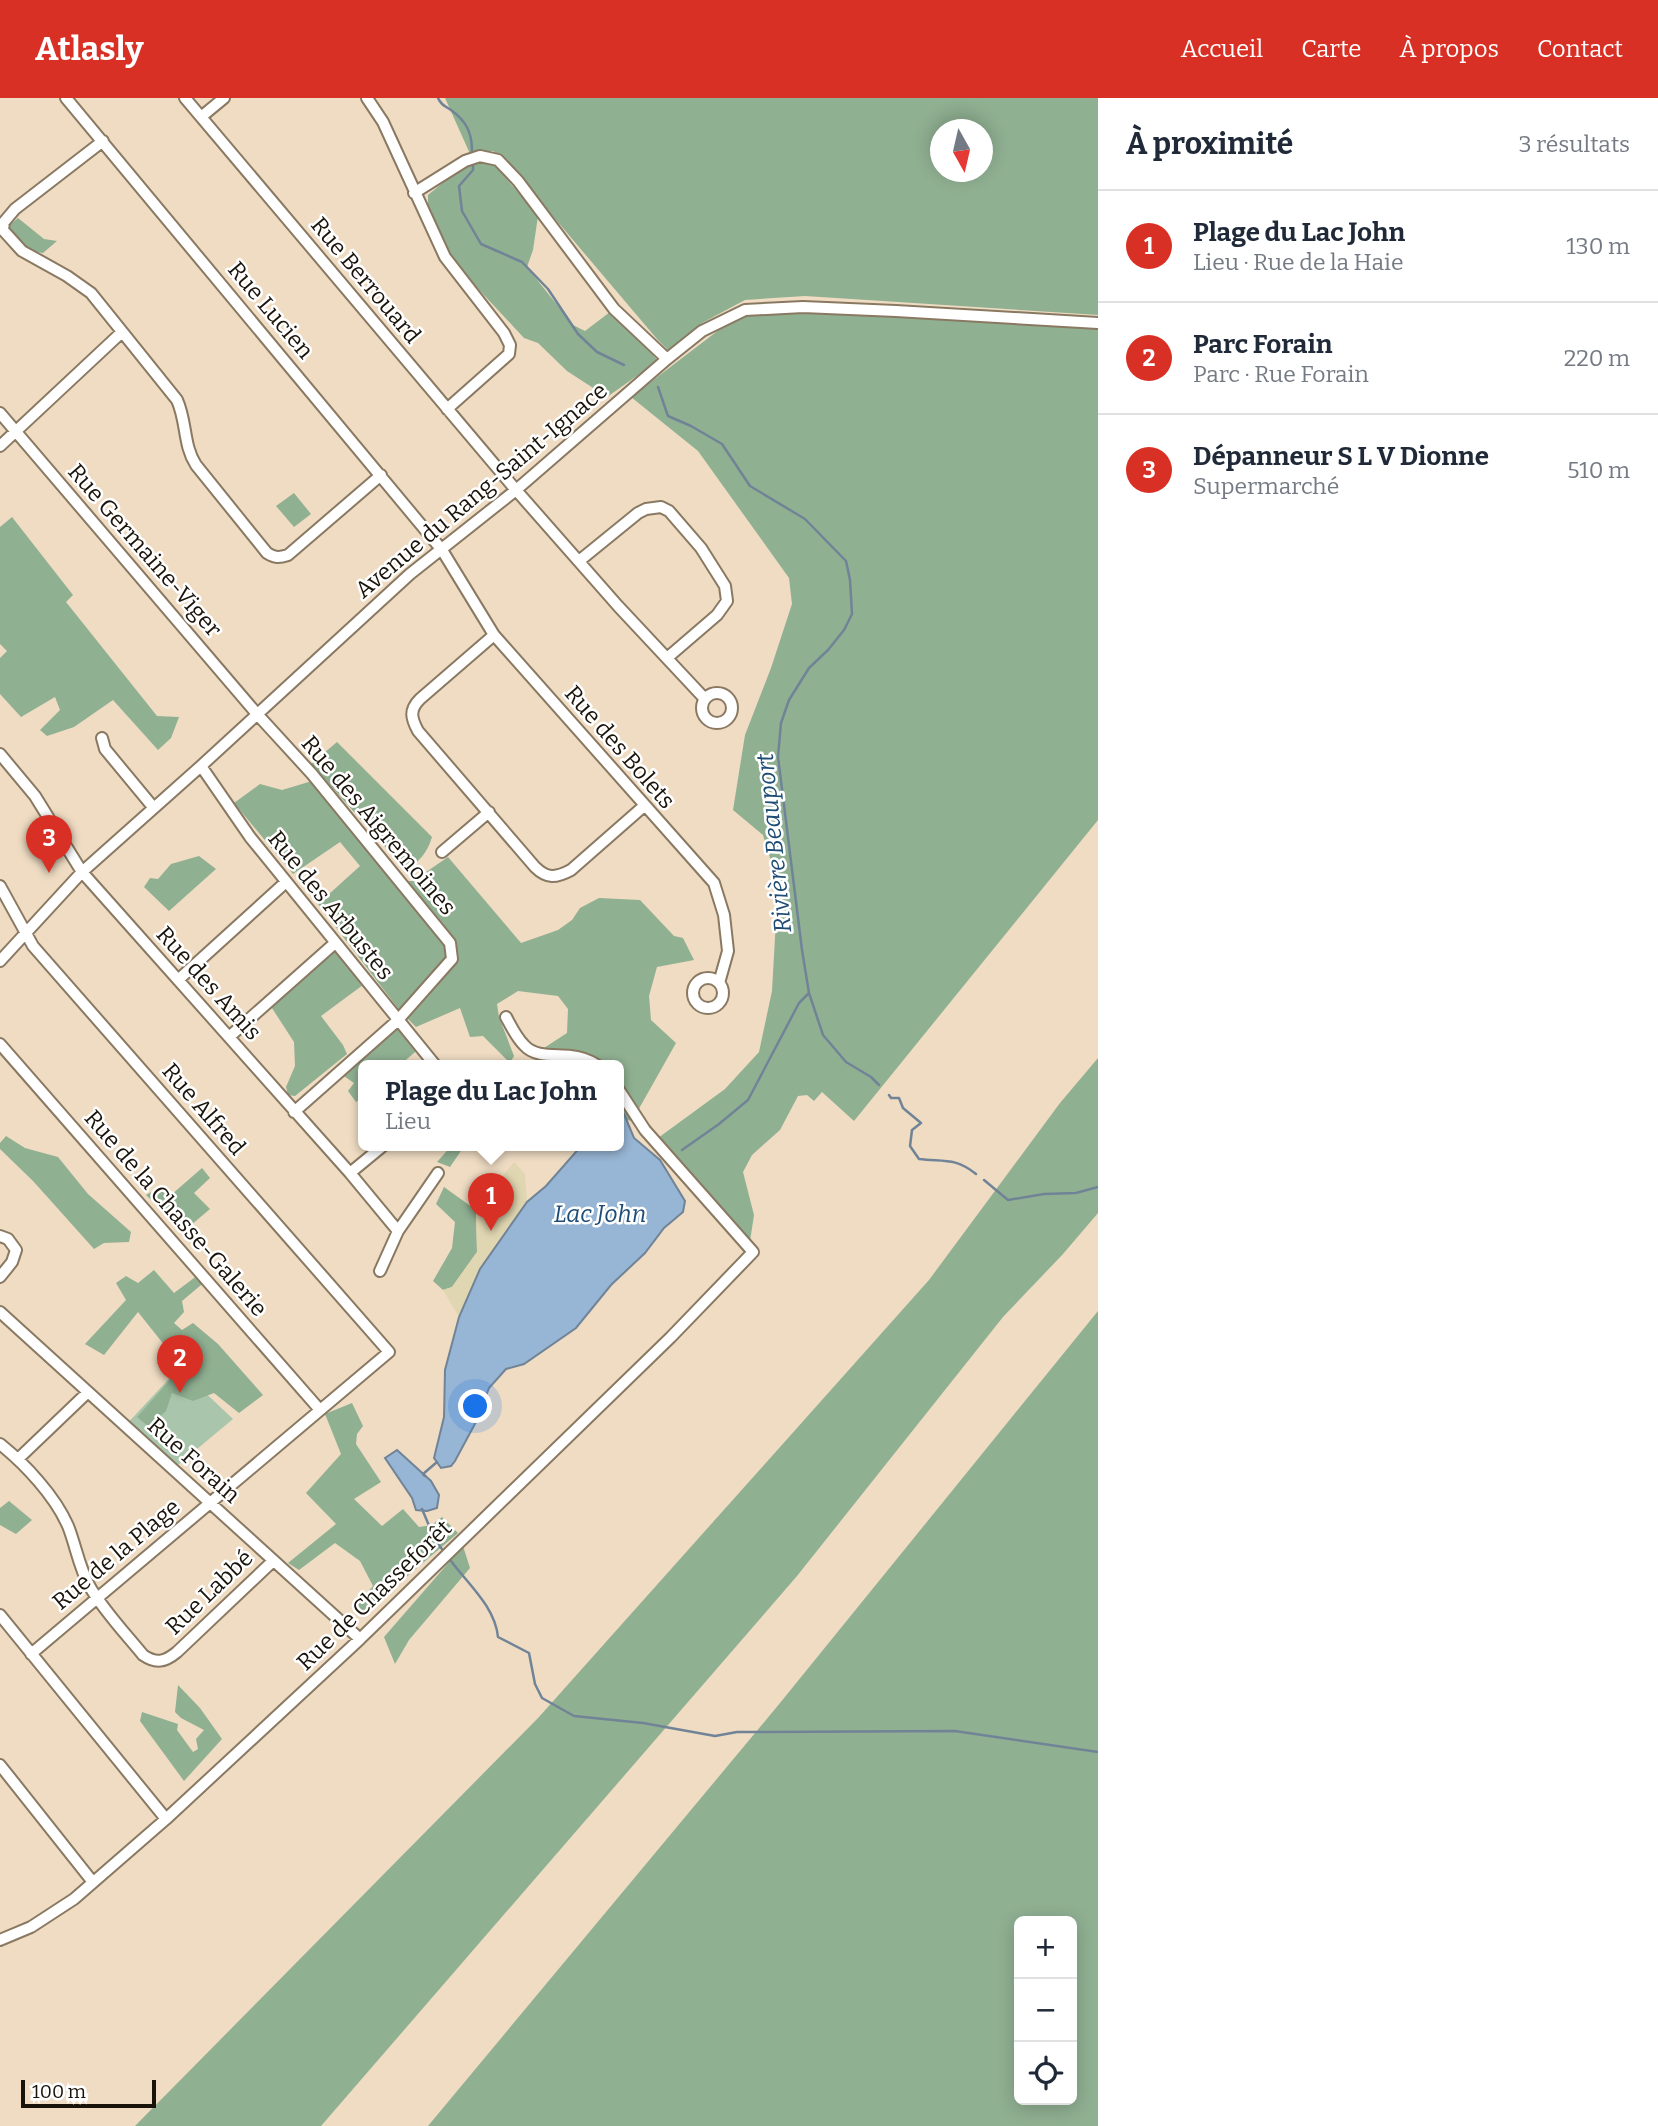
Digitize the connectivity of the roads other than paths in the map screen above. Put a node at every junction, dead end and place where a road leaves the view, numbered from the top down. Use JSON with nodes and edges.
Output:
{"nodes":[{"id":1,"x":66,"y":98,"type":"edge"},
{"id":2,"x":185,"y":98,"type":"edge"},
{"id":3,"x":224,"y":98,"type":"edge"},
{"id":4,"x":367,"y":98,"type":"edge"},
{"id":5,"x":201,"y":117,"type":"junction"},
{"id":6,"x":103,"y":141,"type":"junction"},
{"id":7,"x":414,"y":193,"type":"junction"},
{"id":8,"x":1098,"y":323,"type":"edge"},
{"id":9,"x":122,"y":332,"type":"junction"},
{"id":10,"x":667,"y":359,"type":"junction"},
{"id":11,"x":447,"y":409,"type":"junction"},
{"id":12,"x":0,"y":413,"type":"edge"},
{"id":13,"x":15,"y":431,"type":"junction"},
{"id":14,"x":0,"y":446,"type":"edge"},
{"id":15,"x":381,"y":475,"type":"junction"},
{"id":16,"x":516,"y":490,"type":"junction"},
{"id":17,"x":442,"y":550,"type":"junction"},
{"id":18,"x":579,"y":561,"type":"junction"},
{"id":19,"x":494,"y":635,"type":"junction"},
{"id":20,"x":667,"y":658,"type":"junction"},
{"id":21,"x":705,"y":699,"type":"dead end"},
{"id":22,"x":257,"y":714,"type":"junction"},
{"id":23,"x":102,"y":738,"type":"dead end"},
{"id":24,"x":0,"y":754,"type":"edge"},
{"id":25,"x":201,"y":766,"type":"junction"},
{"id":26,"x":644,"y":806,"type":"junction"},
{"id":27,"x":153,"y":807,"type":"junction"},
{"id":28,"x":489,"y":812,"type":"junction"},
{"id":29,"x":442,"y":852,"type":"dead end"},
{"id":30,"x":82,"y":872,"type":"junction"},
{"id":31,"x":286,"y":883,"type":"junction"},
{"id":32,"x":0,"y":886,"type":"edge"},
{"id":33,"x":26,"y":932,"type":"junction"},
{"id":34,"x":335,"y":943,"type":"junction"},
{"id":35,"x":0,"y":961,"type":"edge"},
{"id":36,"x":178,"y":979,"type":"junction"},
{"id":37,"x":719,"y":983,"type":"dead end"},
{"id":38,"x":506,"y":1017,"type":"dead end"},
{"id":39,"x":397,"y":1021,"type":"junction"},
{"id":40,"x":229,"y":1037,"type":"junction"},
{"id":41,"x":0,"y":1044,"type":"edge"},
{"id":42,"x":431,"y":1060,"type":"edge"},
{"id":43,"x":590,"y":1060,"type":"edge"},
{"id":44,"x":624,"y":1098,"type":"edge"},
{"id":45,"x":294,"y":1112,"type":"junction"},
{"id":46,"x":377,"y":1151,"type":"edge"},
{"id":47,"x":350,"y":1173,"type":"junction"},
{"id":48,"x":438,"y":1173,"type":"dead end"},
{"id":49,"x":398,"y":1231,"type":"junction"},
{"id":50,"x":0,"y":1236,"type":"edge"},
{"id":51,"x":380,"y":1271,"type":"dead end"},
{"id":52,"x":0,"y":1277,"type":"edge"},
{"id":53,"x":0,"y":1312,"type":"edge"},
{"id":54,"x":389,"y":1352,"type":"joint"},
{"id":55,"x":87,"y":1392,"type":"junction"},
{"id":56,"x":320,"y":1410,"type":"junction"},
{"id":57,"x":0,"y":1444,"type":"edge"},
{"id":58,"x":18,"y":1459,"type":"junction"},
{"id":59,"x":210,"y":1502,"type":"junction"},
{"id":60,"x":272,"y":1561,"type":"junction"},
{"id":61,"x":97,"y":1598,"type":"junction"},
{"id":62,"x":0,"y":1615,"type":"edge"},
{"id":63,"x":360,"y":1639,"type":"junction"},
{"id":64,"x":31,"y":1654,"type":"junction"},
{"id":65,"x":0,"y":1765,"type":"edge"},
{"id":66,"x":166,"y":1819,"type":"junction"},
{"id":67,"x":92,"y":1881,"type":"junction"},
{"id":68,"x":0,"y":1940,"type":"edge"}],
"edges":[{"from":1,"to":6,"type":"street","name":"Rue Lucien"},
{"from":2,"to":5,"type":"street","name":"Rue Berrouard"},
{"from":3,"to":5,"type":"street"},
{"from":4,"to":7,"type":"street"},
{"from":5,"to":11,"type":"street","name":"Rue Berrouard"},
{"from":6,"to":9,"type":"street"},
{"from":6,"to":15,"type":"street","name":"Rue Lucien"},
{"from":7,"to":10,"type":"street"},
{"from":7,"to":11,"type":"street"},
{"from":8,"to":10,"type":"street","name":"Avenue du Rang-Saint-Ignace"},
{"from":9,"to":13,"type":"street"},
{"from":9,"to":15,"type":"street"},
{"from":10,"to":16,"type":"street","name":"Avenue du Rang-Saint-Ignace"},
{"from":11,"to":16,"type":"street","name":"Rue Berrouard"},
{"from":12,"to":13,"type":"street","name":"Rue Germaine-Viger"},
{"from":13,"to":14,"type":"street"},
{"from":13,"to":22,"type":"street","name":"Rue Germaine-Viger"},
{"from":15,"to":17,"type":"street","name":"Rue Lucien"},
{"from":16,"to":17,"type":"street","name":"Avenue du Rang-Saint-Ignace"},
{"from":16,"to":18,"type":"street","name":"Rue Berrouard"},
{"from":17,"to":19,"type":"street","name":"Rue des Bolets"},
{"from":17,"to":22,"type":"street","name":"Avenue du Rang-Saint-Ignace"},
{"from":18,"to":20,"type":"street","name":"Rue Berrouard"},
{"from":18,"to":20,"type":"street"},
{"from":19,"to":26,"type":"street","name":"Rue des Bolets"},
{"from":19,"to":28,"type":"street"},
{"from":20,"to":21,"type":"street","name":"Rue Berrouard"},
{"from":22,"to":25,"type":"street","name":"Avenue du Rang-Saint-Ignace"},
{"from":22,"to":39,"type":"street","name":"Rue des Aigremoines"},
{"from":23,"to":27,"type":"street"},
{"from":24,"to":30,"type":"street","name":"Rue des Amis"},
{"from":25,"to":27,"type":"street","name":"Avenue du Rang-Saint-Ignace"},
{"from":25,"to":31,"type":"street","name":"Rue des Arbustes"},
{"from":26,"to":28,"type":"street"},
{"from":26,"to":37,"type":"street","name":"Rue des Bolets"},
{"from":27,"to":30,"type":"street","name":"Avenue du Rang-Saint-Ignace"},
{"from":28,"to":29,"type":"street"},
{"from":30,"to":33,"type":"street","name":"Avenue du Rang-Saint-Ignace"},
{"from":30,"to":36,"type":"street","name":"Rue des Amis"},
{"from":31,"to":34,"type":"street","name":"Rue des Arbustes"},
{"from":31,"to":36,"type":"street"},
{"from":32,"to":33,"type":"street","name":"Rue Alfred"},
{"from":33,"to":35,"type":"street","name":"Avenue du Rang-Saint-Ignace"},
{"from":33,"to":54,"type":"street","name":"Rue Alfred"},
{"from":34,"to":39,"type":"street","name":"Rue des Arbustes"},
{"from":34,"to":40,"type":"street"},
{"from":36,"to":40,"type":"street","name":"Rue des Amis"},
{"from":38,"to":43,"type":"street"},
{"from":39,"to":42,"type":"street","name":"Rue des Arbustes"},
{"from":39,"to":45,"type":"street","name":"Rue des Aigremoines"},
{"from":40,"to":45,"type":"street","name":"Rue des Amis"},
{"from":41,"to":56,"type":"street","name":"Rue de la Chasse-Galerie"},
{"from":44,"to":63,"type":"street","name":"Rue de Chasseforêt"},
{"from":45,"to":47,"type":"street","name":"Rue des Amis"},
{"from":46,"to":47,"type":"street"},
{"from":47,"to":49,"type":"street","name":"Rue des Amis"},
{"from":48,"to":49,"type":"street"},
{"from":49,"to":51,"type":"street"},
{"from":50,"to":52,"type":"street"},
{"from":53,"to":55,"type":"street","name":"Rue Forain"},
{"from":54,"to":56,"type":"street","name":"Rue de la Plage"},
{"from":55,"to":58,"type":"street"},
{"from":55,"to":59,"type":"street","name":"Rue Forain"},
{"from":56,"to":59,"type":"street","name":"Rue de la Plage"},
{"from":57,"to":58,"type":"street","name":"Rue Labbé"},
{"from":58,"to":61,"type":"street","name":"Rue Labbé"},
{"from":59,"to":60,"type":"street","name":"Rue Forain"},
{"from":59,"to":61,"type":"street","name":"Rue de la Plage"},
{"from":60,"to":61,"type":"street","name":"Rue Labbé"},
{"from":60,"to":63,"type":"street","name":"Rue Forain"},
{"from":61,"to":64,"type":"street","name":"Rue de la Plage"},
{"from":62,"to":64,"type":"street"},
{"from":63,"to":66,"type":"street","name":"Rue de Chasseforêt"},
{"from":64,"to":66,"type":"street"},
{"from":65,"to":67,"type":"street"},
{"from":66,"to":67,"type":"street","name":"Rue de Chasseforêt"},
{"from":67,"to":68,"type":"street","name":"Rue de Chasseforêt"}]}
